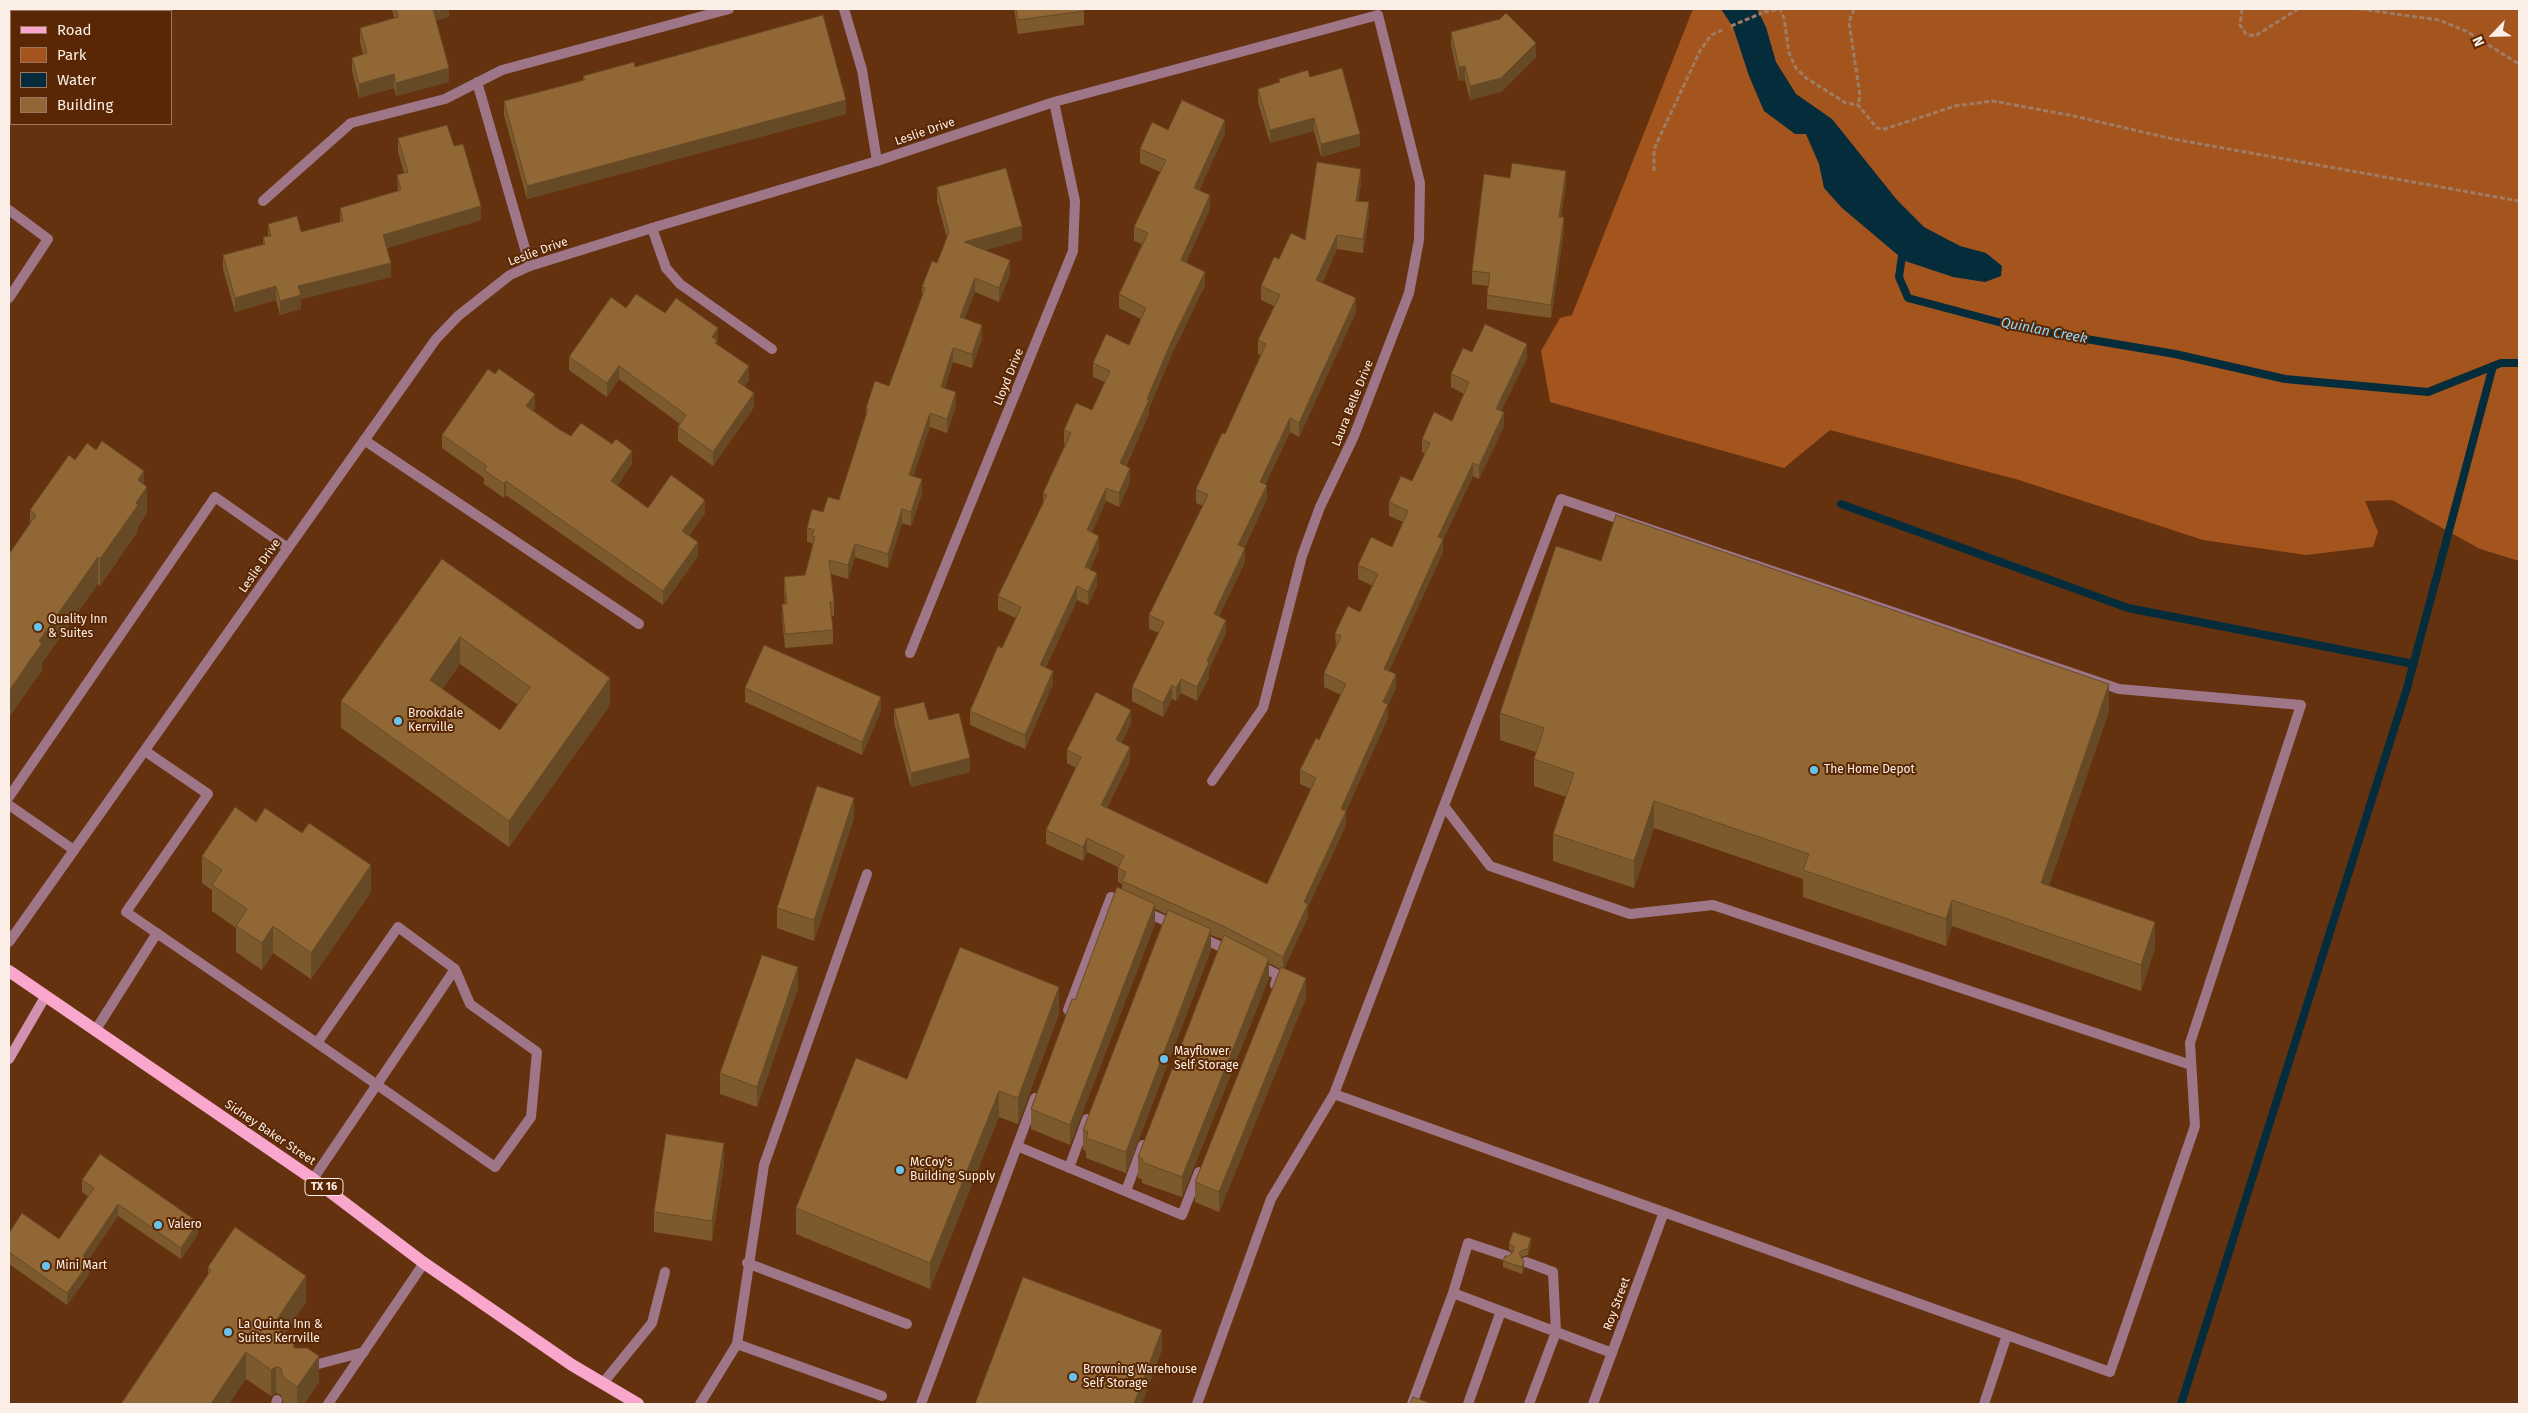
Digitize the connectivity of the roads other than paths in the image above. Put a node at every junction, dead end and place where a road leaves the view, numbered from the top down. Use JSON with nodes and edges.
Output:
{"nodes":[{"id":1,"x":729,"y":9,"type":"edge"},
{"id":2,"x":844,"y":9,"type":"edge"},
{"id":3,"x":1378,"y":15,"type":"joint"},
{"id":4,"x":477,"y":82,"type":"junction"},
{"id":5,"x":1054,"y":102,"type":"junction"},
{"id":6,"x":877,"y":161,"type":"junction"},
{"id":7,"x":263,"y":202,"type":"dead end"},
{"id":8,"x":9,"y":210,"type":"edge"},
{"id":9,"x":652,"y":228,"type":"junction"},
{"id":10,"x":530,"y":266,"type":"junction"},
{"id":11,"x":9,"y":298,"type":"edge"},
{"id":12,"x":772,"y":349,"type":"dead end"},
{"id":13,"x":364,"y":440,"type":"junction"},
{"id":14,"x":288,"y":548,"type":"junction"},
{"id":15,"x":639,"y":624,"type":"dead end"},
{"id":16,"x":910,"y":653,"type":"dead end"},
{"id":17,"x":144,"y":751,"type":"junction"},
{"id":18,"x":1212,"y":781,"type":"dead end"},
{"id":19,"x":9,"y":797,"type":"edge"},
{"id":20,"x":9,"y":805,"type":"edge"},
{"id":21,"x":1444,"y":806,"type":"junction"},
{"id":22,"x":74,"y":850,"type":"junction"},
{"id":23,"x":867,"y":874,"type":"dead end"},
{"id":24,"x":158,"y":933,"type":"junction"},
{"id":25,"x":9,"y":942,"type":"edge"},
{"id":26,"x":455,"y":970,"type":"junction"},
{"id":27,"x":9,"y":971,"type":"edge"},
{"id":28,"x":1271,"y":993,"type":"edge"},
{"id":29,"x":45,"y":998,"type":"junction"},
{"id":30,"x":1066,"y":1017,"type":"edge"},
{"id":31,"x":95,"y":1031,"type":"junction"},
{"id":32,"x":316,"y":1043,"type":"junction"},
{"id":33,"x":9,"y":1058,"type":"edge"},
{"id":34,"x":2192,"y":1065,"type":"junction"},
{"id":35,"x":376,"y":1086,"type":"junction"},
{"id":36,"x":1038,"y":1091,"type":"edge"},
{"id":37,"x":1334,"y":1094,"type":"junction"},
{"id":38,"x":1090,"y":1112,"type":"edge"},
{"id":39,"x":1146,"y":1137,"type":"edge"},
{"id":40,"x":1017,"y":1146,"type":"junction"},
{"id":41,"x":1204,"y":1160,"type":"edge"},
{"id":42,"x":1069,"y":1168,"type":"junction"},
{"id":43,"x":313,"y":1179,"type":"junction"},
{"id":44,"x":1126,"y":1191,"type":"junction"},
{"id":45,"x":1664,"y":1212,"type":"junction"},
{"id":46,"x":1507,"y":1256,"type":"edge"},
{"id":47,"x":1526,"y":1262,"type":"edge"},
{"id":48,"x":424,"y":1263,"type":"junction"},
{"id":49,"x":747,"y":1263,"type":"junction"},
{"id":50,"x":666,"y":1272,"type":"dead end"},
{"id":51,"x":1453,"y":1293,"type":"junction"},
{"id":52,"x":1501,"y":1311,"type":"junction"},
{"id":53,"x":907,"y":1324,"type":"dead end"},
{"id":54,"x":1556,"y":1332,"type":"junction"},
{"id":55,"x":2007,"y":1335,"type":"junction"},
{"id":56,"x":737,"y":1344,"type":"junction"},
{"id":57,"x":364,"y":1352,"type":"junction"},
{"id":58,"x":1612,"y":1353,"type":"junction"},
{"id":59,"x":298,"y":1369,"type":"edge"},
{"id":60,"x":603,"y":1383,"type":"junction"},
{"id":61,"x":882,"y":1396,"type":"dead end"},
{"id":62,"x":328,"y":1404,"type":"edge"},
{"id":63,"x":638,"y":1404,"type":"edge"},
{"id":64,"x":700,"y":1404,"type":"edge"},
{"id":65,"x":921,"y":1404,"type":"edge"},
{"id":66,"x":1197,"y":1404,"type":"edge"},
{"id":67,"x":1412,"y":1404,"type":"edge"},
{"id":68,"x":1468,"y":1404,"type":"edge"},
{"id":69,"x":1529,"y":1404,"type":"edge"},
{"id":70,"x":1593,"y":1404,"type":"edge"},
{"id":71,"x":1984,"y":1404,"type":"edge"}],
"edges":[{"from":1,"to":4,"type":"street"},
{"from":2,"to":6,"type":"street"},
{"from":3,"to":5,"type":"street","name":"Leslie Drive"},
{"from":3,"to":18,"type":"street","name":"Laura Belle Drive"},
{"from":4,"to":7,"type":"street"},
{"from":4,"to":10,"type":"street"},
{"from":5,"to":6,"type":"street","name":"Leslie Drive"},
{"from":5,"to":16,"type":"street","name":"Lloyd Drive"},
{"from":6,"to":9,"type":"street","name":"Leslie Drive"},
{"from":8,"to":11,"type":"street"},
{"from":9,"to":10,"type":"street","name":"Leslie Drive"},
{"from":9,"to":12,"type":"street"},
{"from":10,"to":13,"type":"street","name":"Leslie Drive"},
{"from":13,"to":14,"type":"street","name":"Leslie Drive"},
{"from":13,"to":15,"type":"street"},
{"from":14,"to":17,"type":"street","name":"Leslie Drive"},
{"from":14,"to":19,"type":"street"},
{"from":17,"to":22,"type":"street","name":"Leslie Drive"},
{"from":17,"to":24,"type":"street"},
{"from":20,"to":22,"type":"street"},
{"from":21,"to":34,"type":"street"},
{"from":21,"to":34,"type":"street"},
{"from":21,"to":37,"type":"street"},
{"from":22,"to":25,"type":"street","name":"Leslie Drive"},
{"from":23,"to":49,"type":"street"},
{"from":24,"to":31,"type":"street"},
{"from":24,"to":32,"type":"street"},
{"from":26,"to":32,"type":"street"},
{"from":26,"to":35,"type":"street"},
{"from":26,"to":35,"type":"street"},
{"from":27,"to":29,"type":"main road","name":"Sidney Baker Street","number":"TX 16"},
{"from":28,"to":30,"type":"street"},
{"from":29,"to":31,"type":"main road","name":"Sidney Baker Street","number":"TX 16"},
{"from":29,"to":33,"type":"street"},
{"from":31,"to":43,"type":"main road","name":"Sidney Baker Street","number":"TX 16"},
{"from":32,"to":35,"type":"street"},
{"from":34,"to":55,"type":"street"},
{"from":35,"to":43,"type":"street"},
{"from":36,"to":40,"type":"street"},
{"from":37,"to":45,"type":"street"},
{"from":37,"to":66,"type":"street"},
{"from":38,"to":42,"type":"street"},
{"from":39,"to":44,"type":"street"},
{"from":40,"to":42,"type":"street"},
{"from":40,"to":65,"type":"street"},
{"from":41,"to":44,"type":"street"},
{"from":42,"to":44,"type":"street"},
{"from":43,"to":48,"type":"main road","name":"Sidney Baker Street","number":"TX 16"},
{"from":45,"to":55,"type":"street"},
{"from":45,"to":58,"type":"street","name":"Roy Street"},
{"from":46,"to":51,"type":"street"},
{"from":47,"to":54,"type":"street"},
{"from":48,"to":57,"type":"street"},
{"from":48,"to":60,"type":"main road","name":"Sidney Baker Street","number":"TX 16"},
{"from":49,"to":53,"type":"street"},
{"from":49,"to":56,"type":"street"},
{"from":50,"to":60,"type":"street"},
{"from":51,"to":52,"type":"street"},
{"from":51,"to":67,"type":"street"},
{"from":52,"to":54,"type":"street"},
{"from":52,"to":68,"type":"street"},
{"from":54,"to":58,"type":"street"},
{"from":54,"to":69,"type":"street"},
{"from":55,"to":71,"type":"street"},
{"from":56,"to":61,"type":"street"},
{"from":56,"to":64,"type":"street"},
{"from":57,"to":59,"type":"street"},
{"from":57,"to":62,"type":"street"},
{"from":58,"to":70,"type":"street","name":"Roy Street"},
{"from":60,"to":63,"type":"main road","name":"Sidney Baker Street","number":"TX 16"}]}
